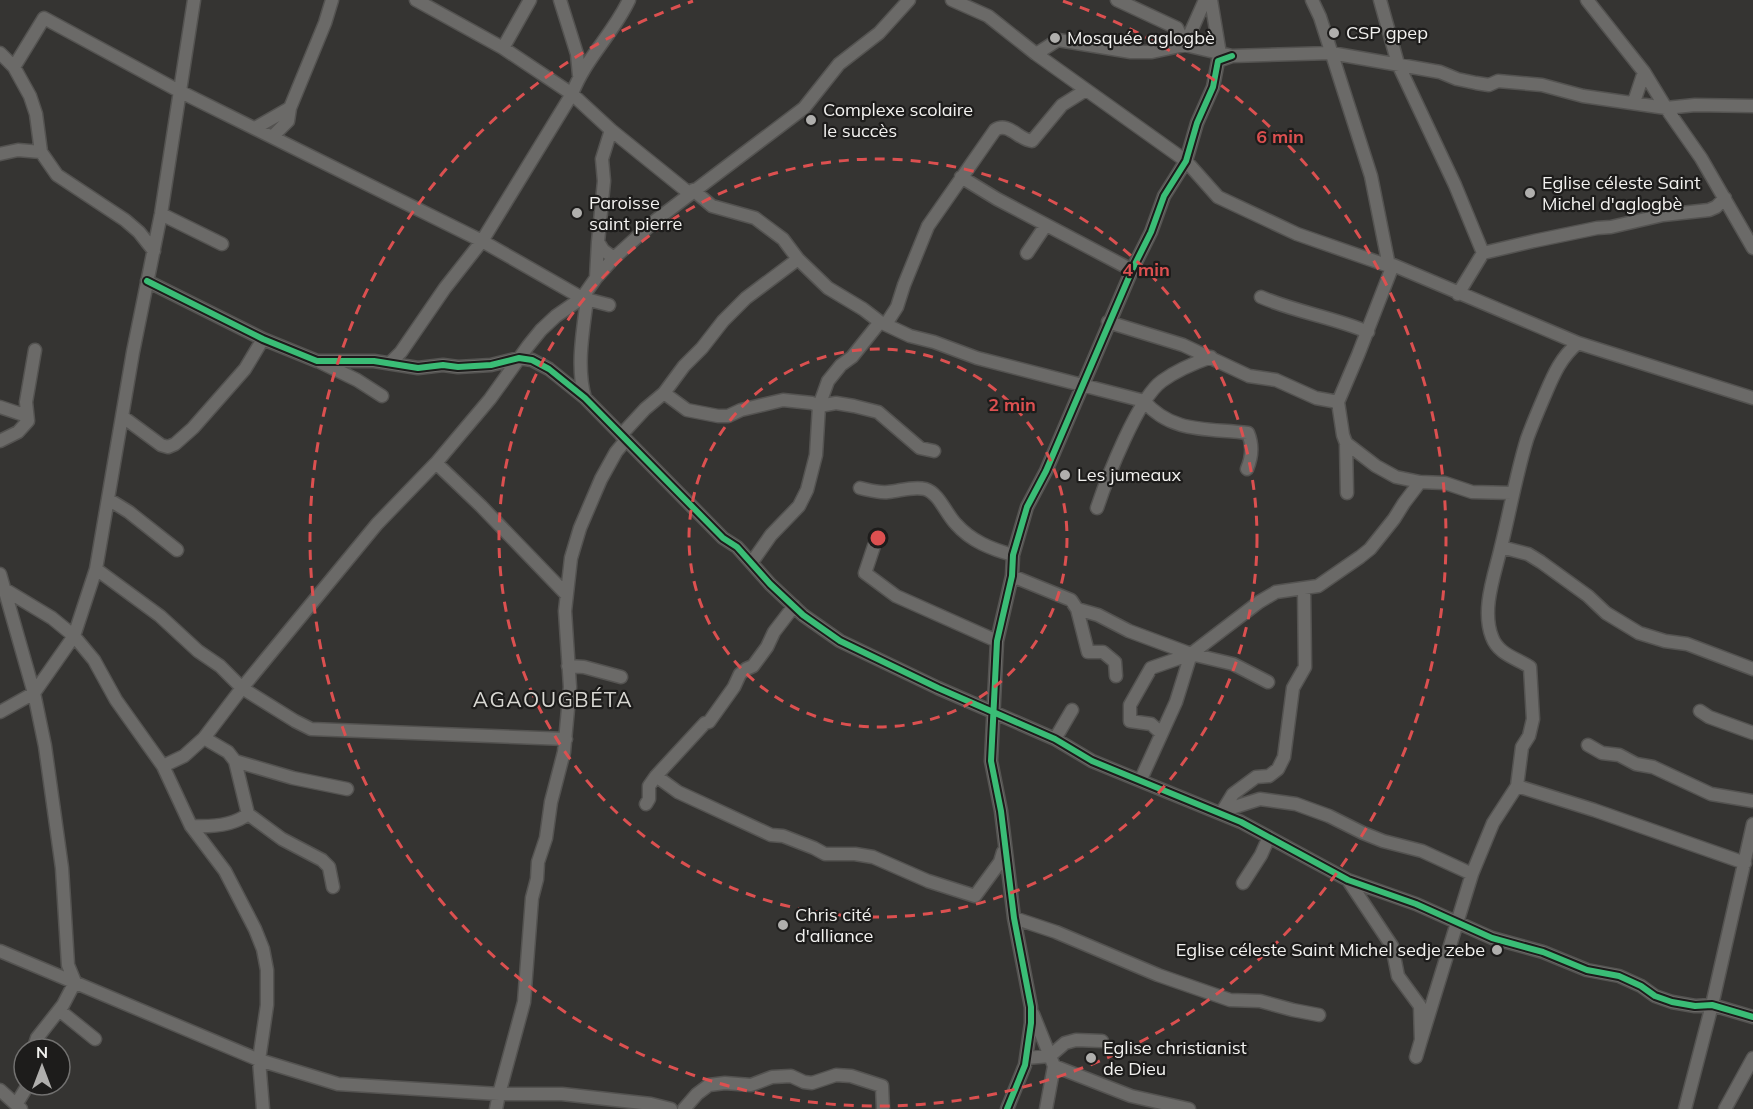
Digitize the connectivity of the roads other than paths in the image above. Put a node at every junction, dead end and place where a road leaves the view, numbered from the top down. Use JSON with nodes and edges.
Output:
{"nodes":[{"id":1,"x":194,"y":0,"type":"edge"},
{"id":2,"x":332,"y":0,"type":"edge"},
{"id":3,"x":416,"y":0,"type":"edge"},
{"id":4,"x":530,"y":0,"type":"edge"},
{"id":5,"x":560,"y":0,"type":"edge"},
{"id":6,"x":629,"y":0,"type":"edge"},
{"id":7,"x":909,"y":0,"type":"edge"},
{"id":8,"x":952,"y":0,"type":"edge"},
{"id":9,"x":1117,"y":0,"type":"edge"},
{"id":10,"x":1205,"y":0,"type":"edge"},
{"id":11,"x":1211,"y":0,"type":"edge"},
{"id":12,"x":1312,"y":0,"type":"edge"},
{"id":13,"x":1380,"y":0,"type":"edge"},
{"id":14,"x":1587,"y":0,"type":"edge"},
{"id":15,"x":1185,"y":45,"type":"junction"},
{"id":16,"x":503,"y":48,"type":"junction"},
{"id":17,"x":0,"y":53,"type":"edge"},
{"id":18,"x":1331,"y":53,"type":"junction"},
{"id":19,"x":1036,"y":54,"type":"junction"},
{"id":20,"x":1223,"y":57,"type":"junction"},
{"id":21,"x":1398,"y":64,"type":"junction"},
{"id":22,"x":14,"y":67,"type":"junction"},
{"id":23,"x":1644,"y":72,"type":"junction"},
{"id":24,"x":579,"y":75,"type":"junction"},
{"id":25,"x":1086,"y":90,"type":"junction"},
{"id":26,"x":179,"y":91,"type":"junction"},
{"id":27,"x":572,"y":94,"type":"junction"},
{"id":28,"x":1634,"y":102,"type":"junction"},
{"id":29,"x":1753,"y":106,"type":"edge"},
{"id":30,"x":290,"y":108,"type":"junction"},
{"id":31,"x":1666,"y":108,"type":"junction"},
{"id":32,"x":255,"y":128,"type":"junction"},
{"id":33,"x":611,"y":130,"type":"junction"},
{"id":34,"x":273,"y":136,"type":"junction"},
{"id":35,"x":41,"y":152,"type":"junction"},
{"id":36,"x":0,"y":154,"type":"edge"},
{"id":37,"x":1186,"y":161,"type":"junction"},
{"id":38,"x":961,"y":177,"type":"junction"},
{"id":39,"x":691,"y":191,"type":"junction"},
{"id":40,"x":1725,"y":198,"type":"junction"},
{"id":41,"x":161,"y":214,"type":"junction"},
{"id":42,"x":1046,"y":225,"type":"junction"},
{"id":43,"x":482,"y":241,"type":"junction"},
{"id":44,"x":598,"y":242,"type":"junction"},
{"id":45,"x":222,"y":244,"type":"dead end"},
{"id":46,"x":1753,"y":248,"type":"edge"},
{"id":47,"x":154,"y":251,"type":"junction"},
{"id":48,"x":1027,"y":253,"type":"dead end"},
{"id":49,"x":1483,"y":253,"type":"junction"},
{"id":50,"x":614,"y":258,"type":"junction"},
{"id":51,"x":798,"y":259,"type":"junction"},
{"id":52,"x":1391,"y":266,"type":"junction"},
{"id":53,"x":1132,"y":270,"type":"junction"},
{"id":54,"x":596,"y":278,"type":"junction"},
{"id":55,"x":147,"y":281,"type":"junction"},
{"id":56,"x":1458,"y":294,"type":"junction"},
{"id":57,"x":1261,"y":297,"type":"dead end"},
{"id":58,"x":584,"y":299,"type":"junction"},
{"id":59,"x":609,"y":305,"type":"dead end"},
{"id":60,"x":1108,"y":322,"type":"junction"},
{"id":61,"x":883,"y":323,"type":"junction"},
{"id":62,"x":1368,"y":332,"type":"junction"},
{"id":63,"x":263,"y":339,"type":"junction"},
{"id":64,"x":1578,"y":343,"type":"junction"},
{"id":65,"x":35,"y":350,"type":"dead end"},
{"id":66,"x":1211,"y":357,"type":"junction"},
{"id":67,"x":519,"y":358,"type":"junction"},
{"id":68,"x":317,"y":361,"type":"junction"},
{"id":69,"x":390,"y":363,"type":"junction"},
{"id":70,"x":1082,"y":384,"type":"junction"},
{"id":71,"x":664,"y":393,"type":"junction"},
{"id":72,"x":382,"y":396,"type":"dead end"},
{"id":73,"x":585,"y":398,"type":"junction"},
{"id":74,"x":1753,"y":398,"type":"edge"},
{"id":75,"x":1144,"y":401,"type":"junction"},
{"id":76,"x":1338,"y":402,"type":"junction"},
{"id":77,"x":819,"y":406,"type":"junction"},
{"id":78,"x":0,"y":407,"type":"edge"},
{"id":79,"x":27,"y":416,"type":"junction"},
{"id":80,"x":123,"y":417,"type":"junction"},
{"id":81,"x":623,"y":438,"type":"junction"},
{"id":82,"x":0,"y":441,"type":"edge"},
{"id":83,"x":1346,"y":443,"type":"junction"},
{"id":84,"x":934,"y":452,"type":"dead end"},
{"id":85,"x":436,"y":463,"type":"junction"},
{"id":86,"x":1247,"y":469,"type":"dead end"},
{"id":87,"x":1420,"y":482,"type":"junction"},
{"id":88,"x":860,"y":488,"type":"dead end"},
{"id":89,"x":1347,"y":493,"type":"dead end"},
{"id":90,"x":1512,"y":493,"type":"junction"},
{"id":91,"x":108,"y":499,"type":"junction"},
{"id":92,"x":1097,"y":507,"type":"dead end"},
{"id":93,"x":874,"y":546,"type":"dead end"},
{"id":94,"x":1502,"y":547,"type":"junction"},
{"id":95,"x":177,"y":550,"type":"dead end"},
{"id":96,"x":1013,"y":555,"type":"junction"},
{"id":97,"x":752,"y":562,"type":"junction"},
{"id":98,"x":96,"y":569,"type":"junction"},
{"id":99,"x":0,"y":574,"type":"edge"},
{"id":100,"x":1012,"y":576,"type":"junction"},
{"id":101,"x":4,"y":590,"type":"junction"},
{"id":102,"x":1304,"y":590,"type":"junction"},
{"id":103,"x":566,"y":594,"type":"junction"},
{"id":104,"x":794,"y":606,"type":"junction"},
{"id":105,"x":1077,"y":609,"type":"junction"},
{"id":106,"x":82,"y":615,"type":"junction"},
{"id":107,"x":6,"y":620,"type":"edge"},
{"id":108,"x":61,"y":626,"type":"junction"},
{"id":109,"x":74,"y":636,"type":"junction"},
{"id":110,"x":997,"y":641,"type":"junction"},
{"id":111,"x":1191,"y":654,"type":"junction"},
{"id":112,"x":568,"y":666,"type":"junction"},
{"id":113,"x":1753,"y":669,"type":"edge"},
{"id":114,"x":1116,"y":676,"type":"dead end"},
{"id":115,"x":621,"y":677,"type":"dead end"},
{"id":116,"x":1268,"y":682,"type":"dead end"},
{"id":117,"x":242,"y":688,"type":"junction"},
{"id":118,"x":34,"y":693,"type":"junction"},
{"id":119,"x":1072,"y":710,"type":"dead end"},
{"id":120,"x":992,"y":711,"type":"junction"},
{"id":121,"x":1700,"y":711,"type":"dead end"},
{"id":122,"x":0,"y":712,"type":"edge"},
{"id":123,"x":1161,"y":733,"type":"junction"},
{"id":124,"x":1753,"y":733,"type":"edge"},
{"id":125,"x":204,"y":738,"type":"junction"},
{"id":126,"x":566,"y":739,"type":"junction"},
{"id":127,"x":1055,"y":740,"type":"junction"},
{"id":128,"x":1588,"y":745,"type":"dead end"},
{"id":129,"x":235,"y":761,"type":"junction"},
{"id":130,"x":163,"y":766,"type":"junction"},
{"id":131,"x":656,"y":776,"type":"junction"},
{"id":132,"x":1141,"y":779,"type":"junction"},
{"id":133,"x":1517,"y":786,"type":"junction"},
{"id":134,"x":347,"y":789,"type":"dead end"},
{"id":135,"x":1753,"y":801,"type":"edge"},
{"id":136,"x":646,"y":804,"type":"dead end"},
{"id":137,"x":1223,"y":811,"type":"junction"},
{"id":138,"x":248,"y":814,"type":"junction"},
{"id":139,"x":1753,"y":824,"type":"edge"},
{"id":140,"x":191,"y":826,"type":"junction"},
{"id":141,"x":1269,"y":837,"type":"junction"},
{"id":142,"x":1004,"y":848,"type":"junction"},
{"id":143,"x":1745,"y":863,"type":"junction"},
{"id":144,"x":1472,"y":874,"type":"junction"},
{"id":145,"x":1348,"y":880,"type":"junction"},
{"id":146,"x":1243,"y":883,"type":"dead end"},
{"id":147,"x":333,"y":887,"type":"dead end"},
{"id":148,"x":1014,"y":918,"type":"junction"},
{"id":149,"x":1457,"y":923,"type":"junction"},
{"id":150,"x":0,"y":951,"type":"edge"},
{"id":151,"x":68,"y":964,"type":"junction"},
{"id":152,"x":57,"y":974,"type":"junction"},
{"id":153,"x":75,"y":982,"type":"junction"},
{"id":154,"x":1712,"y":1005,"type":"junction"},
{"id":155,"x":1031,"y":1007,"type":"junction"},
{"id":156,"x":59,"y":1011,"type":"junction"},
{"id":157,"x":1319,"y":1015,"type":"dead end"},
{"id":158,"x":1753,"y":1017,"type":"edge"},
{"id":159,"x":38,"y":1037,"type":"edge"},
{"id":160,"x":95,"y":1040,"type":"dead end"},
{"id":161,"x":1102,"y":1041,"type":"dead end"},
{"id":162,"x":1421,"y":1041,"type":"junction"},
{"id":163,"x":1416,"y":1057,"type":"dead end"},
{"id":164,"x":1026,"y":1058,"type":"junction"},
{"id":165,"x":1753,"y":1058,"type":"edge"},
{"id":166,"x":259,"y":1060,"type":"junction"},
{"id":167,"x":1052,"y":1061,"type":"junction"},
{"id":168,"x":0,"y":1090,"type":"edge"},
{"id":169,"x":499,"y":1094,"type":"junction"},
{"id":170,"x":19,"y":1106,"type":"edge"},
{"id":171,"x":263,"y":1109,"type":"edge"},
{"id":172,"x":496,"y":1109,"type":"edge"},
{"id":173,"x":671,"y":1109,"type":"edge"},
{"id":174,"x":684,"y":1109,"type":"edge"},
{"id":175,"x":883,"y":1109,"type":"edge"},
{"id":176,"x":1008,"y":1109,"type":"edge"},
{"id":177,"x":1046,"y":1109,"type":"edge"},
{"id":178,"x":1189,"y":1109,"type":"edge"},
{"id":179,"x":1685,"y":1109,"type":"edge"},
{"id":180,"x":1725,"y":1109,"type":"edge"}],
"edges":[{"from":1,"to":26,"type":"street"},
{"from":2,"to":30,"type":"street"},
{"from":3,"to":16,"type":"street"},
{"from":4,"to":16,"type":"street"},
{"from":5,"to":24,"type":"street"},
{"from":6,"to":24,"type":"street"},
{"from":7,"to":39,"type":"street"},
{"from":8,"to":19,"type":"street"},
{"from":9,"to":15,"type":"street"},
{"from":10,"to":15,"type":"street"},
{"from":11,"to":20,"type":"street"},
{"from":12,"to":18,"type":"street"},
{"from":13,"to":21,"type":"street"},
{"from":14,"to":23,"type":"street"},
{"from":15,"to":19,"type":"street"},
{"from":15,"to":20,"type":"street"},
{"from":16,"to":27,"type":"street"},
{"from":17,"to":22,"type":"street"},
{"from":18,"to":20,"type":"street"},
{"from":18,"to":21,"type":"street"},
{"from":18,"to":52,"type":"street"},
{"from":19,"to":25,"type":"street"},
{"from":20,"to":37,"type":"street"},
{"from":21,"to":28,"type":"street"},
{"from":21,"to":49,"type":"street"},
{"from":22,"to":26,"type":"street"},
{"from":22,"to":35,"type":"street"},
{"from":23,"to":28,"type":"street"},
{"from":23,"to":31,"type":"street"},
{"from":24,"to":27,"type":"street"},
{"from":25,"to":37,"type":"street"},
{"from":25,"to":38,"type":"street"},
{"from":26,"to":32,"type":"street"},
{"from":26,"to":41,"type":"street"},
{"from":27,"to":33,"type":"street"},
{"from":27,"to":43,"type":"street"},
{"from":28,"to":31,"type":"street"},
{"from":29,"to":31,"type":"street"},
{"from":30,"to":32,"type":"street"},
{"from":30,"to":34,"type":"street"},
{"from":31,"to":40,"type":"street"},
{"from":32,"to":34,"type":"street"},
{"from":33,"to":39,"type":"street"},
{"from":33,"to":44,"type":"street"},
{"from":34,"to":43,"type":"street"},
{"from":35,"to":36,"type":"street"},
{"from":35,"to":47,"type":"street"},
{"from":37,"to":52,"type":"street"},
{"from":37,"to":53,"type":"street"},
{"from":38,"to":42,"type":"street"},
{"from":38,"to":61,"type":"street"},
{"from":39,"to":50,"type":"street"},
{"from":39,"to":51,"type":"street"},
{"from":40,"to":46,"type":"street"},
{"from":40,"to":49,"type":"street"},
{"from":41,"to":45,"type":"street"},
{"from":41,"to":47,"type":"street"},
{"from":42,"to":48,"type":"street"},
{"from":42,"to":53,"type":"street"},
{"from":43,"to":58,"type":"street"},
{"from":43,"to":69,"type":"street"},
{"from":44,"to":50,"type":"street"},
{"from":44,"to":54,"type":"street"},
{"from":47,"to":55,"type":"street"},
{"from":49,"to":56,"type":"street"},
{"from":50,"to":54,"type":"street"},
{"from":51,"to":61,"type":"street"},
{"from":51,"to":71,"type":"street"},
{"from":52,"to":56,"type":"street"},
{"from":52,"to":62,"type":"street"},
{"from":53,"to":60,"type":"street"},
{"from":54,"to":58,"type":"street"},
{"from":55,"to":63,"type":"street"},
{"from":55,"to":80,"type":"street"},
{"from":56,"to":64,"type":"street"},
{"from":57,"to":62,"type":"street"},
{"from":58,"to":59,"type":"street"},
{"from":58,"to":67,"type":"street"},
{"from":58,"to":73,"type":"street"},
{"from":60,"to":66,"type":"street"},
{"from":60,"to":70,"type":"street"},
{"from":61,"to":70,"type":"street"},
{"from":61,"to":77,"type":"street"},
{"from":62,"to":76,"type":"street"},
{"from":63,"to":68,"type":"street"},
{"from":63,"to":80,"type":"street"},
{"from":64,"to":74,"type":"street"},
{"from":64,"to":90,"type":"street"},
{"from":65,"to":79,"type":"street"},
{"from":66,"to":75,"type":"street"},
{"from":66,"to":76,"type":"street"},
{"from":67,"to":69,"type":"street"},
{"from":67,"to":73,"type":"street"},
{"from":67,"to":85,"type":"street"},
{"from":68,"to":69,"type":"street"},
{"from":68,"to":72,"type":"street"},
{"from":70,"to":75,"type":"street"},
{"from":70,"to":96,"type":"street"},
{"from":71,"to":77,"type":"street"},
{"from":71,"to":81,"type":"street"},
{"from":73,"to":81,"type":"street"},
{"from":75,"to":86,"type":"street"},
{"from":75,"to":92,"type":"street"},
{"from":76,"to":83,"type":"street"},
{"from":77,"to":84,"type":"street"},
{"from":77,"to":97,"type":"street"},
{"from":78,"to":79,"type":"street"},
{"from":79,"to":82,"type":"street"},
{"from":80,"to":91,"type":"street"},
{"from":81,"to":97,"type":"street"},
{"from":81,"to":103,"type":"street"},
{"from":83,"to":87,"type":"street"},
{"from":83,"to":89,"type":"street"},
{"from":85,"to":103,"type":"street"},
{"from":85,"to":117,"type":"street"},
{"from":87,"to":90,"type":"street"},
{"from":87,"to":102,"type":"street"},
{"from":88,"to":96,"type":"street"},
{"from":90,"to":94,"type":"street"},
{"from":91,"to":95,"type":"street"},
{"from":91,"to":98,"type":"street"},
{"from":93,"to":110,"type":"street"},
{"from":94,"to":113,"type":"street"},
{"from":94,"to":133,"type":"street"},
{"from":96,"to":100,"type":"street"},
{"from":97,"to":104,"type":"street"},
{"from":98,"to":106,"type":"street"},
{"from":98,"to":117,"type":"street"},
{"from":99,"to":101,"type":"street"},
{"from":100,"to":105,"type":"street"},
{"from":100,"to":110,"type":"street"},
{"from":101,"to":107,"type":"street"},
{"from":101,"to":108,"type":"street"},
{"from":102,"to":111,"type":"street"},
{"from":102,"to":137,"type":"street"},
{"from":103,"to":112,"type":"street"},
{"from":104,"to":120,"type":"street"},
{"from":104,"to":131,"type":"street"},
{"from":105,"to":111,"type":"street"},
{"from":105,"to":114,"type":"street"},
{"from":106,"to":108,"type":"street"},
{"from":106,"to":109,"type":"street"},
{"from":107,"to":118,"type":"street"},
{"from":108,"to":109,"type":"street"},
{"from":109,"to":118,"type":"street"},
{"from":109,"to":130,"type":"street"},
{"from":110,"to":120,"type":"street"},
{"from":111,"to":116,"type":"street"},
{"from":111,"to":123,"type":"street"},
{"from":111,"to":123,"type":"street"},
{"from":112,"to":115,"type":"street"},
{"from":112,"to":126,"type":"street"},
{"from":117,"to":125,"type":"street"},
{"from":117,"to":126,"type":"street"},
{"from":118,"to":122,"type":"street"},
{"from":118,"to":151,"type":"street"},
{"from":119,"to":127,"type":"street"},
{"from":120,"to":127,"type":"street"},
{"from":120,"to":142,"type":"street"},
{"from":121,"to":124,"type":"street"},
{"from":123,"to":132,"type":"street"},
{"from":125,"to":129,"type":"street"},
{"from":125,"to":130,"type":"street"},
{"from":126,"to":169,"type":"street"},
{"from":127,"to":132,"type":"street"},
{"from":128,"to":135,"type":"street"},
{"from":129,"to":134,"type":"street"},
{"from":129,"to":138,"type":"street"},
{"from":130,"to":140,"type":"street"},
{"from":131,"to":136,"type":"street"},
{"from":131,"to":142,"type":"street"},
{"from":132,"to":137,"type":"street"},
{"from":133,"to":143,"type":"street"},
{"from":133,"to":144,"type":"street"},
{"from":137,"to":141,"type":"street"},
{"from":137,"to":144,"type":"street"},
{"from":138,"to":140,"type":"street"},
{"from":138,"to":147,"type":"street"},
{"from":139,"to":143,"type":"street"},
{"from":140,"to":166,"type":"street"},
{"from":141,"to":145,"type":"street"},
{"from":141,"to":146,"type":"street"},
{"from":142,"to":148,"type":"street"},
{"from":143,"to":154,"type":"street"},
{"from":144,"to":149,"type":"street"},
{"from":145,"to":149,"type":"street"},
{"from":145,"to":162,"type":"street"},
{"from":148,"to":155,"type":"street"},
{"from":148,"to":157,"type":"street"},
{"from":149,"to":154,"type":"street"},
{"from":149,"to":162,"type":"street"},
{"from":150,"to":152,"type":"street"},
{"from":151,"to":152,"type":"street"},
{"from":151,"to":153,"type":"street"},
{"from":152,"to":153,"type":"street"},
{"from":153,"to":156,"type":"street"},
{"from":153,"to":166,"type":"street"},
{"from":154,"to":158,"type":"street"},
{"from":154,"to":179,"type":"street"},
{"from":155,"to":164,"type":"street"},
{"from":155,"to":167,"type":"street"},
{"from":156,"to":159,"type":"street"},
{"from":156,"to":160,"type":"street"},
{"from":161,"to":167,"type":"street"},
{"from":162,"to":163,"type":"street"},
{"from":164,"to":167,"type":"street"},
{"from":164,"to":176,"type":"street"},
{"from":165,"to":180,"type":"street"},
{"from":166,"to":169,"type":"street"},
{"from":166,"to":171,"type":"street"},
{"from":167,"to":177,"type":"street"},
{"from":167,"to":178,"type":"street"},
{"from":168,"to":170,"type":"street"},
{"from":169,"to":172,"type":"street"},
{"from":169,"to":173,"type":"street"},
{"from":174,"to":175,"type":"street"}]}
